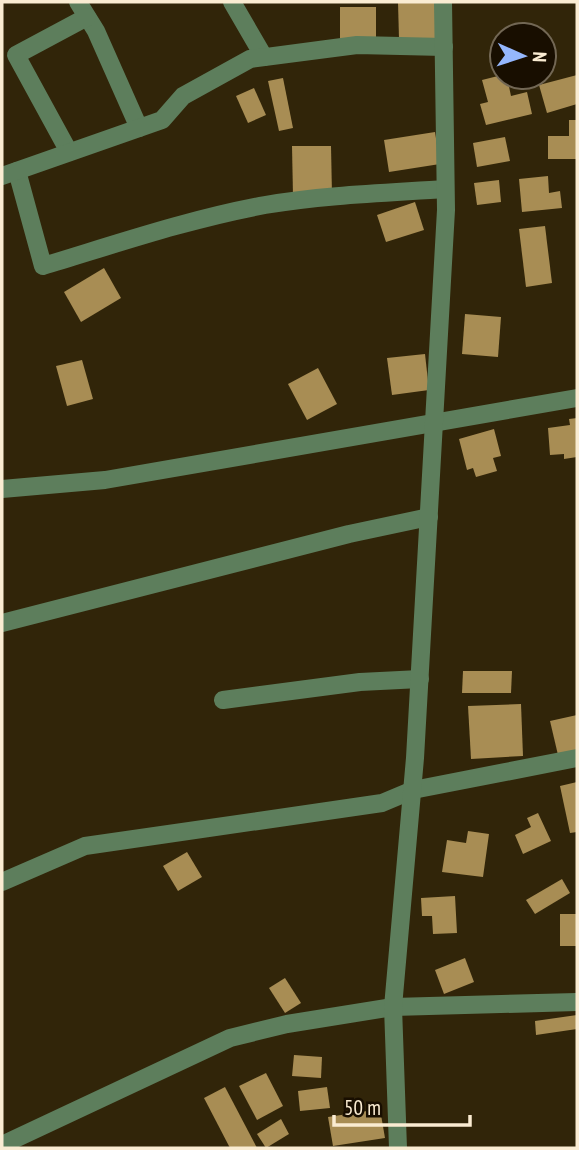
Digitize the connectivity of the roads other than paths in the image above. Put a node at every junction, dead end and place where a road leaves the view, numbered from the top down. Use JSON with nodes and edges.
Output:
{"nodes":[{"id":1,"x":232,"y":2,"type":"edge"},
{"id":2,"x":443,"y":2,"type":"edge"},
{"id":3,"x":83,"y":9,"type":"edge"},
{"id":4,"x":443,"y":47,"type":"junction"},
{"id":5,"x":264,"y":57,"type":"junction"},
{"id":6,"x":139,"y":128,"type":"junction"},
{"id":7,"x":69,"y":152,"type":"junction"},
{"id":8,"x":9,"y":173,"type":"edge"},
{"id":9,"x":445,"y":189,"type":"junction"},
{"id":10,"x":577,"y":398,"type":"edge"},
{"id":11,"x":434,"y":422,"type":"junction"},
{"id":12,"x":2,"y":489,"type":"edge"},
{"id":13,"x":429,"y":517,"type":"junction"},
{"id":14,"x":2,"y":623,"type":"edge"},
{"id":15,"x":420,"y":679,"type":"junction"},
{"id":16,"x":223,"y":700,"type":"dead end"},
{"id":17,"x":577,"y":758,"type":"edge"},
{"id":18,"x":413,"y":790,"type":"junction"},
{"id":19,"x":2,"y":882,"type":"edge"},
{"id":20,"x":577,"y":1002,"type":"edge"},
{"id":21,"x":393,"y":1007,"type":"junction"},
{"id":22,"x":2,"y":1146,"type":"edge"},
{"id":23,"x":398,"y":1148,"type":"edge"}],
"edges":[{"from":1,"to":5,"type":"street"},
{"from":2,"to":4,"type":"street"},
{"from":3,"to":6,"type":"street"},
{"from":3,"to":7,"type":"street"},
{"from":4,"to":5,"type":"street"},
{"from":4,"to":9,"type":"street"},
{"from":5,"to":6,"type":"street"},
{"from":6,"to":7,"type":"street"},
{"from":7,"to":8,"type":"street"},
{"from":8,"to":9,"type":"street"},
{"from":9,"to":11,"type":"street"},
{"from":10,"to":11,"type":"street"},
{"from":11,"to":12,"type":"street"},
{"from":11,"to":13,"type":"street"},
{"from":13,"to":14,"type":"street"},
{"from":13,"to":15,"type":"street"},
{"from":15,"to":16,"type":"street"},
{"from":15,"to":18,"type":"street"},
{"from":17,"to":18,"type":"street"},
{"from":18,"to":19,"type":"street"},
{"from":18,"to":21,"type":"street"},
{"from":20,"to":21,"type":"street"},
{"from":21,"to":22,"type":"street"},
{"from":21,"to":23,"type":"street"}]}
